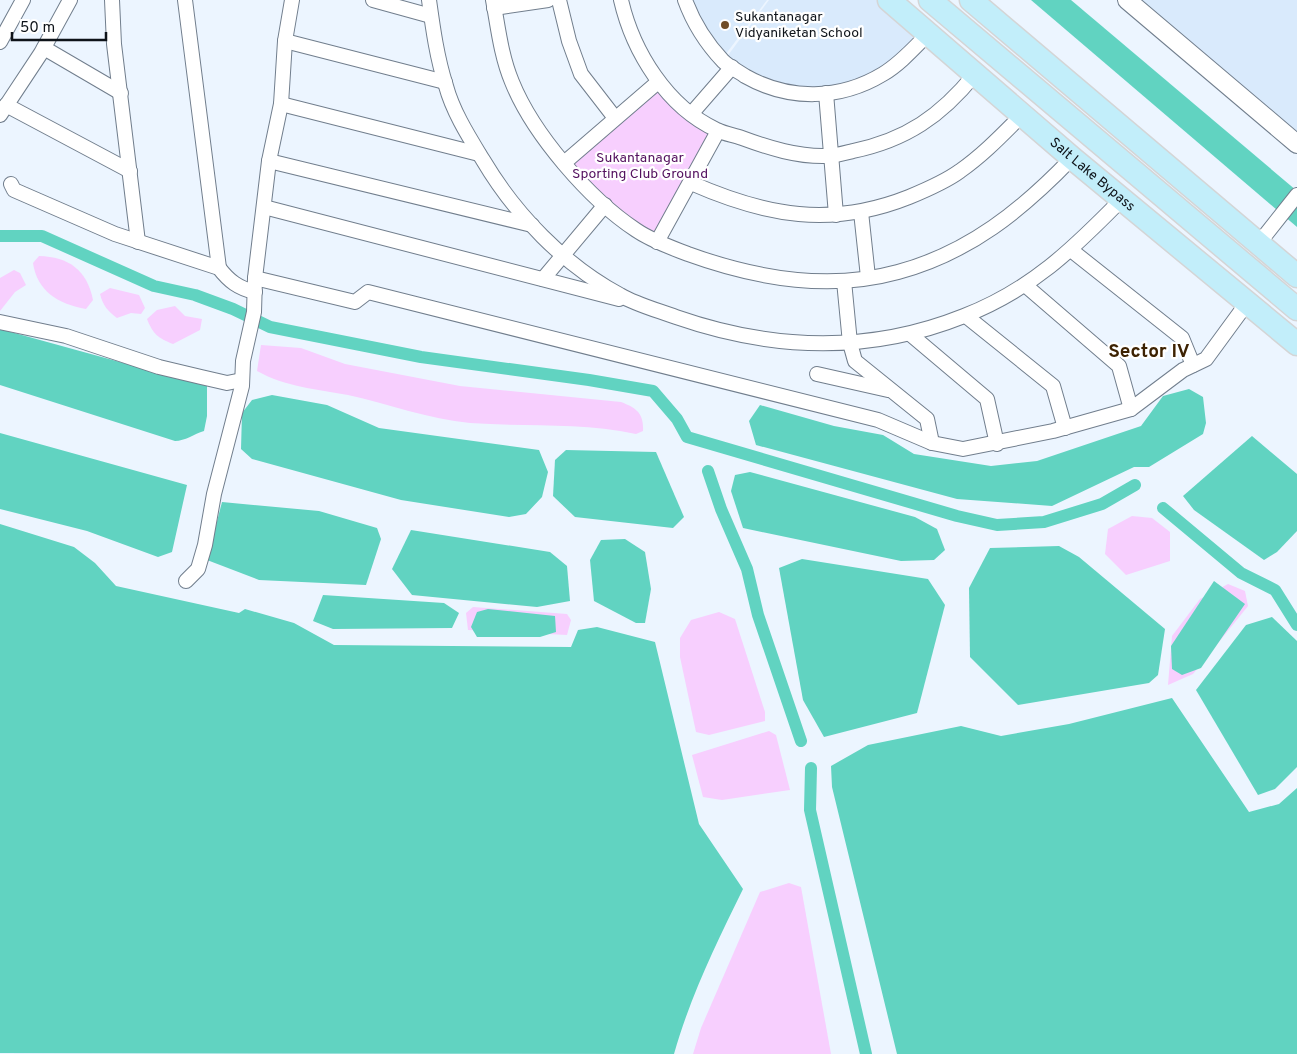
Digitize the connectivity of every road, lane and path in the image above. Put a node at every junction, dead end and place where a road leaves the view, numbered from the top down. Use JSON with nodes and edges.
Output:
{"nodes":[{"id":1,"x":23,"y":0,"type":"edge"},
{"id":2,"x":70,"y":0,"type":"edge"},
{"id":3,"x":112,"y":0,"type":"edge"},
{"id":4,"x":185,"y":0,"type":"edge"},
{"id":5,"x":292,"y":0,"type":"edge"},
{"id":6,"x":373,"y":0,"type":"edge"},
{"id":7,"x":429,"y":0,"type":"edge"},
{"id":8,"x":548,"y":0,"type":"edge"},
{"id":9,"x":559,"y":0,"type":"edge"},
{"id":10,"x":621,"y":0,"type":"edge"},
{"id":11,"x":685,"y":0,"type":"edge"},
{"id":12,"x":889,"y":0,"type":"edge"},
{"id":13,"x":930,"y":0,"type":"edge"},
{"id":14,"x":971,"y":0,"type":"edge"},
{"id":15,"x":1127,"y":0,"type":"edge"},
{"id":16,"x":494,"y":4,"type":"edge"},
{"id":17,"x":431,"y":16,"type":"junction"},
{"id":18,"x":928,"y":34,"type":"junction"},
{"id":19,"x":0,"y":42,"type":"edge"},
{"id":20,"x":285,"y":42,"type":"junction"},
{"id":21,"x":44,"y":48,"type":"junction"},
{"id":22,"x":732,"y":67,"type":"junction"},
{"id":23,"x":975,"y":74,"type":"junction"},
{"id":24,"x":445,"y":82,"type":"junction"},
{"id":25,"x":658,"y":82,"type":"junction"},
{"id":26,"x":121,"y":93,"type":"junction"},
{"id":27,"x":826,"y":93,"type":"junction"},
{"id":28,"x":281,"y":104,"type":"junction"},
{"id":29,"x":3,"y":110,"type":"edge"},
{"id":30,"x":692,"y":113,"type":"junction"},
{"id":31,"x":1022,"y":116,"type":"junction"},
{"id":32,"x":616,"y":118,"type":"junction"},
{"id":33,"x":718,"y":131,"type":"junction"},
{"id":34,"x":1297,"y":144,"type":"edge"},
{"id":35,"x":479,"y":154,"type":"junction"},
{"id":36,"x":832,"y":155,"type":"junction"},
{"id":37,"x":1072,"y":158,"type":"junction"},
{"id":38,"x":269,"y":161,"type":"junction"},
{"id":39,"x":564,"y":162,"type":"junction"},
{"id":40,"x":130,"y":171,"type":"junction"},
{"id":41,"x":691,"y":183,"type":"junction"},
{"id":42,"x":11,"y":184,"type":"dead end"},
{"id":43,"x":1297,"y":196,"type":"edge"},
{"id":44,"x":1122,"y":199,"type":"junction"},
{"id":45,"x":605,"y":205,"type":"junction"},
{"id":46,"x":264,"y":207,"type":"junction"},
{"id":47,"x":861,"y":212,"type":"junction"},
{"id":48,"x":836,"y":215,"type":"junction"},
{"id":49,"x":532,"y":225,"type":"junction"},
{"id":50,"x":1266,"y":235,"type":"junction"},
{"id":51,"x":138,"y":242,"type":"junction"},
{"id":52,"x":657,"y":242,"type":"junction"},
{"id":53,"x":1071,"y":250,"type":"junction"},
{"id":54,"x":564,"y":254,"type":"junction"},
{"id":55,"x":219,"y":268,"type":"junction"},
{"id":56,"x":1297,"y":276,"type":"edge"},
{"id":57,"x":868,"y":277,"type":"junction"},
{"id":58,"x":543,"y":279,"type":"junction"},
{"id":59,"x":844,"y":281,"type":"junction"},
{"id":60,"x":255,"y":285,"type":"junction"},
{"id":61,"x":1025,"y":285,"type":"junction"},
{"id":62,"x":1248,"y":303,"type":"junction"},
{"id":63,"x":644,"y":306,"type":"junction"},
{"id":64,"x":1297,"y":310,"type":"edge"},
{"id":65,"x":966,"y":316,"type":"junction"},
{"id":66,"x":0,"y":322,"type":"edge"},
{"id":67,"x":910,"y":334,"type":"junction"},
{"id":68,"x":850,"y":343,"type":"junction"},
{"id":69,"x":1297,"y":344,"type":"edge"},
{"id":70,"x":1193,"y":365,"type":"junction"},
{"id":71,"x":817,"y":374,"type":"dead end"},
{"id":72,"x":242,"y":380,"type":"junction"},
{"id":73,"x":891,"y":390,"type":"junction"},
{"id":74,"x":1131,"y":409,"type":"junction"},
{"id":75,"x":1065,"y":428,"type":"junction"},
{"id":76,"x":932,"y":443,"type":"junction"},
{"id":77,"x":997,"y":444,"type":"junction"},
{"id":78,"x":186,"y":581,"type":"dead end"}],
"edges":[{"from":1,"to":19,"type":"street"},
{"from":2,"to":21,"type":"street"},
{"from":3,"to":26,"type":"street"},
{"from":4,"to":55,"type":"street"},
{"from":5,"to":20,"type":"street"},
{"from":6,"to":17,"type":"street"},
{"from":7,"to":17,"type":"street"},
{"from":8,"to":16,"type":"street"},
{"from":9,"to":32,"type":"street"},
{"from":10,"to":25,"type":"street"},
{"from":11,"to":22,"type":"street"},
{"from":12,"to":18,"type":"main road","name":"Salt Lake Bypass"},
{"from":13,"to":64,"type":"main road","name":"Salt Lake Bypass"},
{"from":14,"to":50,"type":"main road"},
{"from":15,"to":34,"type":"street"},
{"from":16,"to":39,"type":"street"},
{"from":17,"to":24,"type":"street"},
{"from":18,"to":23,"type":"main road","name":"Salt Lake Bypass"},
{"from":18,"to":27,"type":"street"},
{"from":20,"to":24,"type":"street"},
{"from":20,"to":28,"type":"street"},
{"from":21,"to":26,"type":"street"},
{"from":21,"to":29,"type":"street"},
{"from":22,"to":27,"type":"street"},
{"from":22,"to":30,"type":"street"},
{"from":23,"to":31,"type":"main road","name":"Salt Lake Bypass"},
{"from":23,"to":36,"type":"street"},
{"from":24,"to":35,"type":"street"},
{"from":25,"to":30,"type":"street"},
{"from":25,"to":32,"type":"street"},
{"from":26,"to":40,"type":"street"},
{"from":27,"to":36,"type":"street"},
{"from":28,"to":35,"type":"street"},
{"from":28,"to":38,"type":"street"},
{"from":29,"to":40,"type":"street"},
{"from":30,"to":33,"type":"street"},
{"from":31,"to":37,"type":"main road","name":"Salt Lake Bypass"},
{"from":31,"to":47,"type":"street"},
{"from":32,"to":39,"type":"street"},
{"from":33,"to":36,"type":"street"},
{"from":33,"to":41,"type":"street"},
{"from":35,"to":49,"type":"street"},
{"from":36,"to":48,"type":"street"},
{"from":37,"to":44,"type":"main road","name":"Salt Lake Bypass"},
{"from":37,"to":57,"type":"street"},
{"from":38,"to":46,"type":"street"},
{"from":38,"to":49,"type":"street"},
{"from":39,"to":45,"type":"street"},
{"from":40,"to":51,"type":"street"},
{"from":41,"to":48,"type":"street"},
{"from":41,"to":52,"type":"street"},
{"from":42,"to":51,"type":"street"},
{"from":43,"to":50,"type":"street"},
{"from":44,"to":53,"type":"street"},
{"from":44,"to":62,"type":"main road","name":"Salt Lake Bypass"},
{"from":45,"to":52,"type":"street"},
{"from":45,"to":54,"type":"street"},
{"from":46,"to":58,"type":"street"},
{"from":46,"to":60,"type":"street"},
{"from":47,"to":48,"type":"street"},
{"from":47,"to":57,"type":"street"},
{"from":49,"to":54,"type":"street"},
{"from":50,"to":56,"type":"main road"},
{"from":51,"to":55,"type":"street"},
{"from":52,"to":59,"type":"street"},
{"from":53,"to":61,"type":"street"},
{"from":53,"to":70,"type":"street"},
{"from":54,"to":58,"type":"street"},
{"from":54,"to":63,"type":"street"},
{"from":55,"to":60,"type":"street"},
{"from":57,"to":59,"type":"street"},
{"from":58,"to":63,"type":"street"},
{"from":59,"to":68,"type":"street"},
{"from":60,"to":72,"type":"street"},
{"from":60,"to":76,"type":"street"},
{"from":61,"to":65,"type":"street"},
{"from":61,"to":74,"type":"street"},
{"from":62,"to":69,"type":"main road","name":"Salt Lake Bypass"},
{"from":62,"to":70,"type":"street"},
{"from":63,"to":68,"type":"street"},
{"from":65,"to":67,"type":"street"},
{"from":65,"to":75,"type":"street"},
{"from":66,"to":72,"type":"street"},
{"from":67,"to":68,"type":"street"},
{"from":67,"to":77,"type":"street"},
{"from":68,"to":73,"type":"street"},
{"from":70,"to":74,"type":"street"},
{"from":71,"to":73,"type":"street"},
{"from":72,"to":78,"type":"street"},
{"from":73,"to":76,"type":"street"},
{"from":74,"to":75,"type":"street"},
{"from":75,"to":77,"type":"street"},
{"from":76,"to":77,"type":"street"}]}
